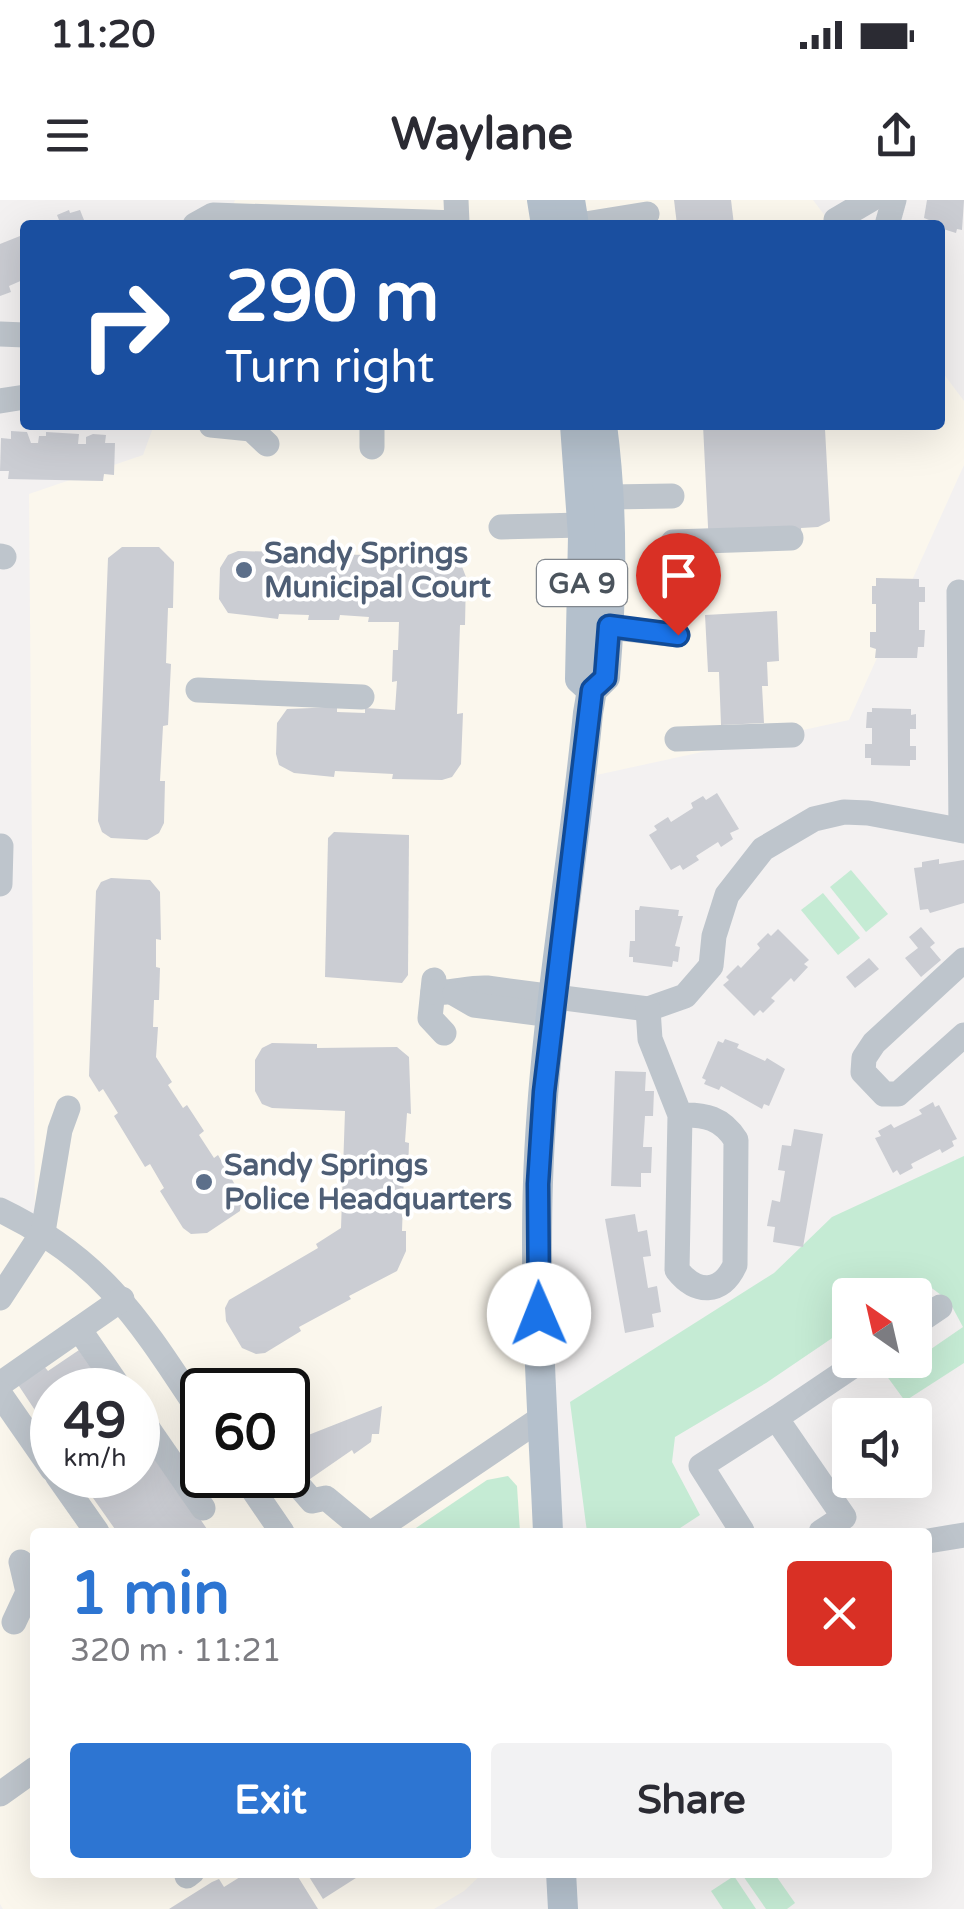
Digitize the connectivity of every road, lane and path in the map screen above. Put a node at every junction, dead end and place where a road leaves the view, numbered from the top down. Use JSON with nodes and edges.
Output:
{"nodes":[{"id":1,"x":870,"y":200,"type":"edge"},
{"id":2,"x":647,"y":214,"type":"dead end"},
{"id":3,"x":205,"y":220,"type":"edge"},
{"id":4,"x":375,"y":220,"type":"edge"},
{"id":5,"x":608,"y":220,"type":"edge"},
{"id":6,"x":841,"y":220,"type":"edge"},
{"id":7,"x":252,"y":430,"type":"edge"},
{"id":8,"x":268,"y":430,"type":"edge"},
{"id":9,"x":575,"y":430,"type":"edge"},
{"id":10,"x":603,"y":430,"type":"edge"},
{"id":11,"x":610,"y":496,"type":"junction"},
{"id":12,"x":672,"y":496,"type":"dead end"},
{"id":13,"x":582,"y":525,"type":"junction"},
{"id":14,"x":501,"y":527,"type":"dead end"},
{"id":15,"x":791,"y":538,"type":"dead end"},
{"id":16,"x":673,"y":542,"type":"dead end"},
{"id":17,"x":959,"y":592,"type":"dead end"},
{"id":18,"x":609,"y":626,"type":"junction"},
{"id":19,"x":678,"y":635,"type":"dead end"},
{"id":20,"x":198,"y":690,"type":"dead end"},
{"id":21,"x":592,"y":690,"type":"junction"},
{"id":22,"x":362,"y":697,"type":"dead end"},
{"id":23,"x":792,"y":735,"type":"dead end"},
{"id":24,"x":677,"y":739,"type":"dead end"},
{"id":25,"x":962,"y":831,"type":"edge"},
{"id":26,"x":0,"y":846,"type":"edge"},
{"id":27,"x":0,"y":884,"type":"edge"},
{"id":28,"x":964,"y":960,"type":"edge"},
{"id":29,"x":553,"y":1005,"type":"junction"},
{"id":30,"x":648,"y":1008,"type":"junction"},
{"id":31,"x":444,"y":1033,"type":"dead end"},
{"id":32,"x":964,"y":1034,"type":"edge"},
{"id":33,"x":68,"y":1108,"type":"dead end"},
{"id":34,"x":680,"y":1115,"type":"junction"},
{"id":35,"x":0,"y":1210,"type":"edge"},
{"id":36,"x":43,"y":1232,"type":"junction"},
{"id":37,"x":0,"y":1298,"type":"edge"},
{"id":38,"x":122,"y":1300,"type":"junction"},
{"id":39,"x":940,"y":1307,"type":"dead end"},
{"id":40,"x":932,"y":1312,"type":"edge"},
{"id":41,"x":79,"y":1329,"type":"junction"},
{"id":42,"x":106,"y":1368,"type":"edge"},
{"id":43,"x":835,"y":1378,"type":"edge"},
{"id":44,"x":180,"y":1383,"type":"edge"},
{"id":45,"x":0,"y":1384,"type":"edge"},
{"id":46,"x":0,"y":1394,"type":"edge"},
{"id":47,"x":543,"y":1417,"type":"junction"},
{"id":48,"x":776,"y":1418,"type":"junction"},
{"id":49,"x":30,"y":1437,"type":"edge"},
{"id":50,"x":160,"y":1446,"type":"edge"},
{"id":51,"x":73,"y":1498,"type":"edge"},
{"id":52,"x":259,"y":1498,"type":"edge"},
{"id":53,"x":309,"y":1498,"type":"edge"},
{"id":54,"x":203,"y":1508,"type":"dead end"},
{"id":55,"x":94,"y":1528,"type":"edge"},
{"id":56,"x":279,"y":1528,"type":"edge"},
{"id":57,"x":365,"y":1528,"type":"edge"},
{"id":58,"x":376,"y":1528,"type":"edge"},
{"id":59,"x":548,"y":1528,"type":"edge"},
{"id":60,"x":740,"y":1528,"type":"edge"},
{"id":61,"x":827,"y":1528,"type":"edge"},
{"id":62,"x":964,"y":1534,"type":"edge"},
{"id":63,"x":932,"y":1540,"type":"edge"},
{"id":64,"x":21,"y":1562,"type":"dead end"},
{"id":65,"x":14,"y":1622,"type":"dead end"},
{"id":66,"x":30,"y":1773,"type":"edge"},
{"id":67,"x":0,"y":1794,"type":"edge"},
{"id":68,"x":562,"y":1878,"type":"edge"},
{"id":69,"x":563,"y":1909,"type":"edge"}],
"edges":[{"from":1,"to":6,"type":"street"},
{"from":2,"to":5,"type":"street"},
{"from":3,"to":4,"type":"street"},
{"from":7,"to":8,"type":"street"},
{"from":9,"to":13,"type":"main road","number":"GA 9"},
{"from":10,"to":11,"type":"main road","number":"GA 9"},
{"from":11,"to":12,"type":"street"},
{"from":11,"to":18,"type":"main road","number":"GA 9"},
{"from":13,"to":14,"type":"street"},
{"from":13,"to":21,"type":"main road","number":"GA 9"},
{"from":15,"to":16,"type":"street"},
{"from":17,"to":25,"type":"street"},
{"from":18,"to":19,"type":"street"},
{"from":18,"to":21,"type":"main road","number":"GA 9"},
{"from":20,"to":22,"type":"street"},
{"from":21,"to":29,"type":"main road","number":"GA 9"},
{"from":23,"to":24,"type":"street"},
{"from":25,"to":30,"type":"street"},
{"from":26,"to":27,"type":"street"},
{"from":28,"to":32,"type":"street"},
{"from":29,"to":30,"type":"street"},
{"from":29,"to":31,"type":"street"},
{"from":29,"to":47,"type":"main road","number":"GA 9"},
{"from":30,"to":34,"type":"street"},
{"from":33,"to":36,"type":"street"},
{"from":34,"to":34,"type":"street"},
{"from":35,"to":36,"type":"street"},
{"from":36,"to":37,"type":"street"},
{"from":36,"to":38,"type":"street"},
{"from":38,"to":41,"type":"street"},
{"from":38,"to":44,"type":"street"},
{"from":39,"to":40,"type":"street"},
{"from":41,"to":42,"type":"street"},
{"from":41,"to":45,"type":"street"},
{"from":43,"to":48,"type":"street"},
{"from":46,"to":49,"type":"street"},
{"from":47,"to":58,"type":"street"},
{"from":47,"to":59,"type":"main road","number":"GA 9"},
{"from":48,"to":60,"type":"street"},
{"from":48,"to":61,"type":"street"},
{"from":50,"to":54,"type":"street"},
{"from":51,"to":55,"type":"street"},
{"from":52,"to":56,"type":"street"},
{"from":53,"to":57,"type":"street"},
{"from":62,"to":63,"type":"street"},
{"from":64,"to":65,"type":"street"},
{"from":66,"to":67,"type":"street"},
{"from":68,"to":69,"type":"main road"}]}
